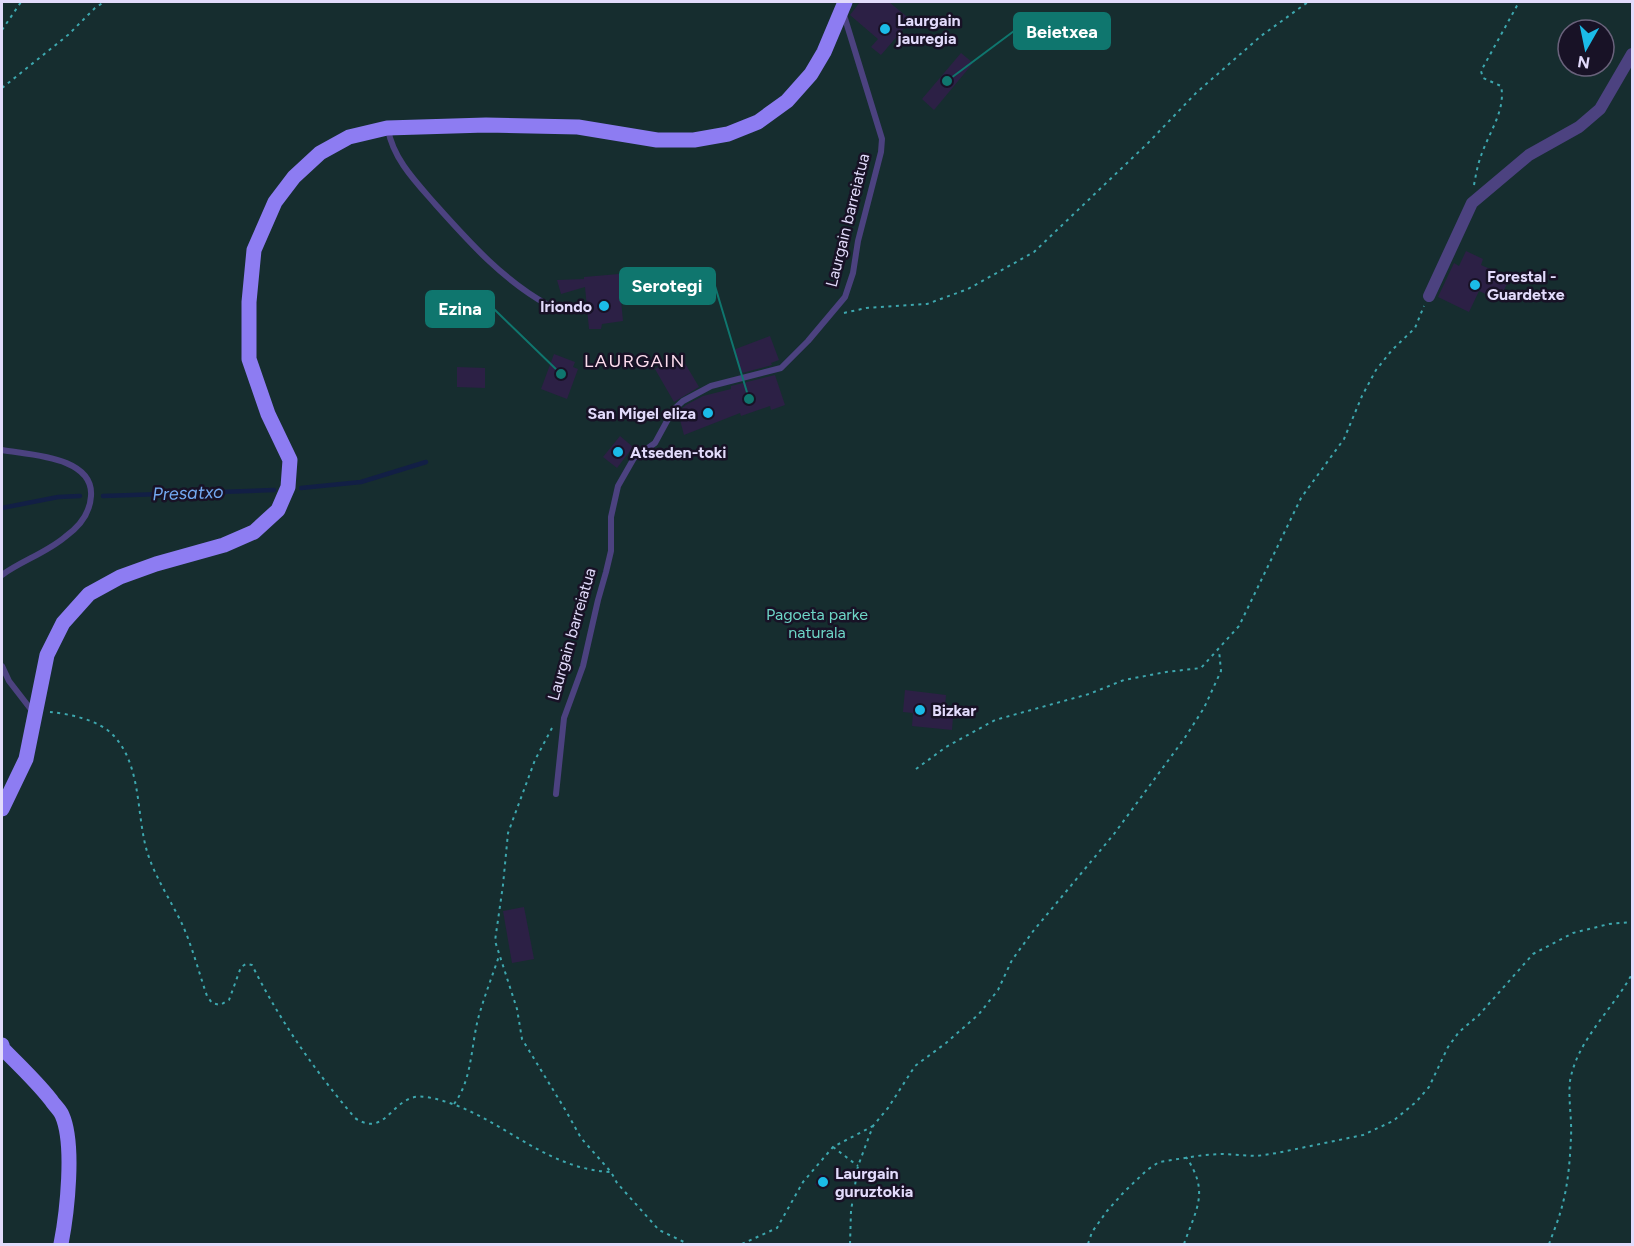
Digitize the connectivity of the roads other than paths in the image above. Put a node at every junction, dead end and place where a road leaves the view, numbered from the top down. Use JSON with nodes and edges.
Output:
{"nodes":[{"id":1,"x":843,"y":4,"type":"edge"},
{"id":2,"x":1632,"y":54,"type":"edge"},
{"id":3,"x":387,"y":128,"type":"junction"},
{"id":4,"x":1429,"y":296,"type":"road end"},
{"id":5,"x":548,"y":305,"type":"dead end"},
{"id":6,"x":2,"y":450,"type":"edge"},
{"id":7,"x":2,"y":575,"type":"edge"},
{"id":8,"x":2,"y":666,"type":"edge"},
{"id":9,"x":35,"y":714,"type":"junction"},
{"id":10,"x":556,"y":794,"type":"dead end"},
{"id":11,"x":2,"y":809,"type":"edge"},
{"id":12,"x":2,"y":1045,"type":"edge"},
{"id":13,"x":61,"y":1245,"type":"edge"}],
"edges":[{"from":1,"to":3,"type":"main road"},
{"from":1,"to":10,"type":"lane","name":"Laurgain barreiatua"},
{"from":2,"to":4,"type":"street"},
{"from":3,"to":5,"type":"lane"},
{"from":3,"to":9,"type":"main road"},
{"from":6,"to":7,"type":"lane"},
{"from":8,"to":9,"type":"lane"},
{"from":9,"to":11,"type":"main road"},
{"from":12,"to":13,"type":"main road"}]}
